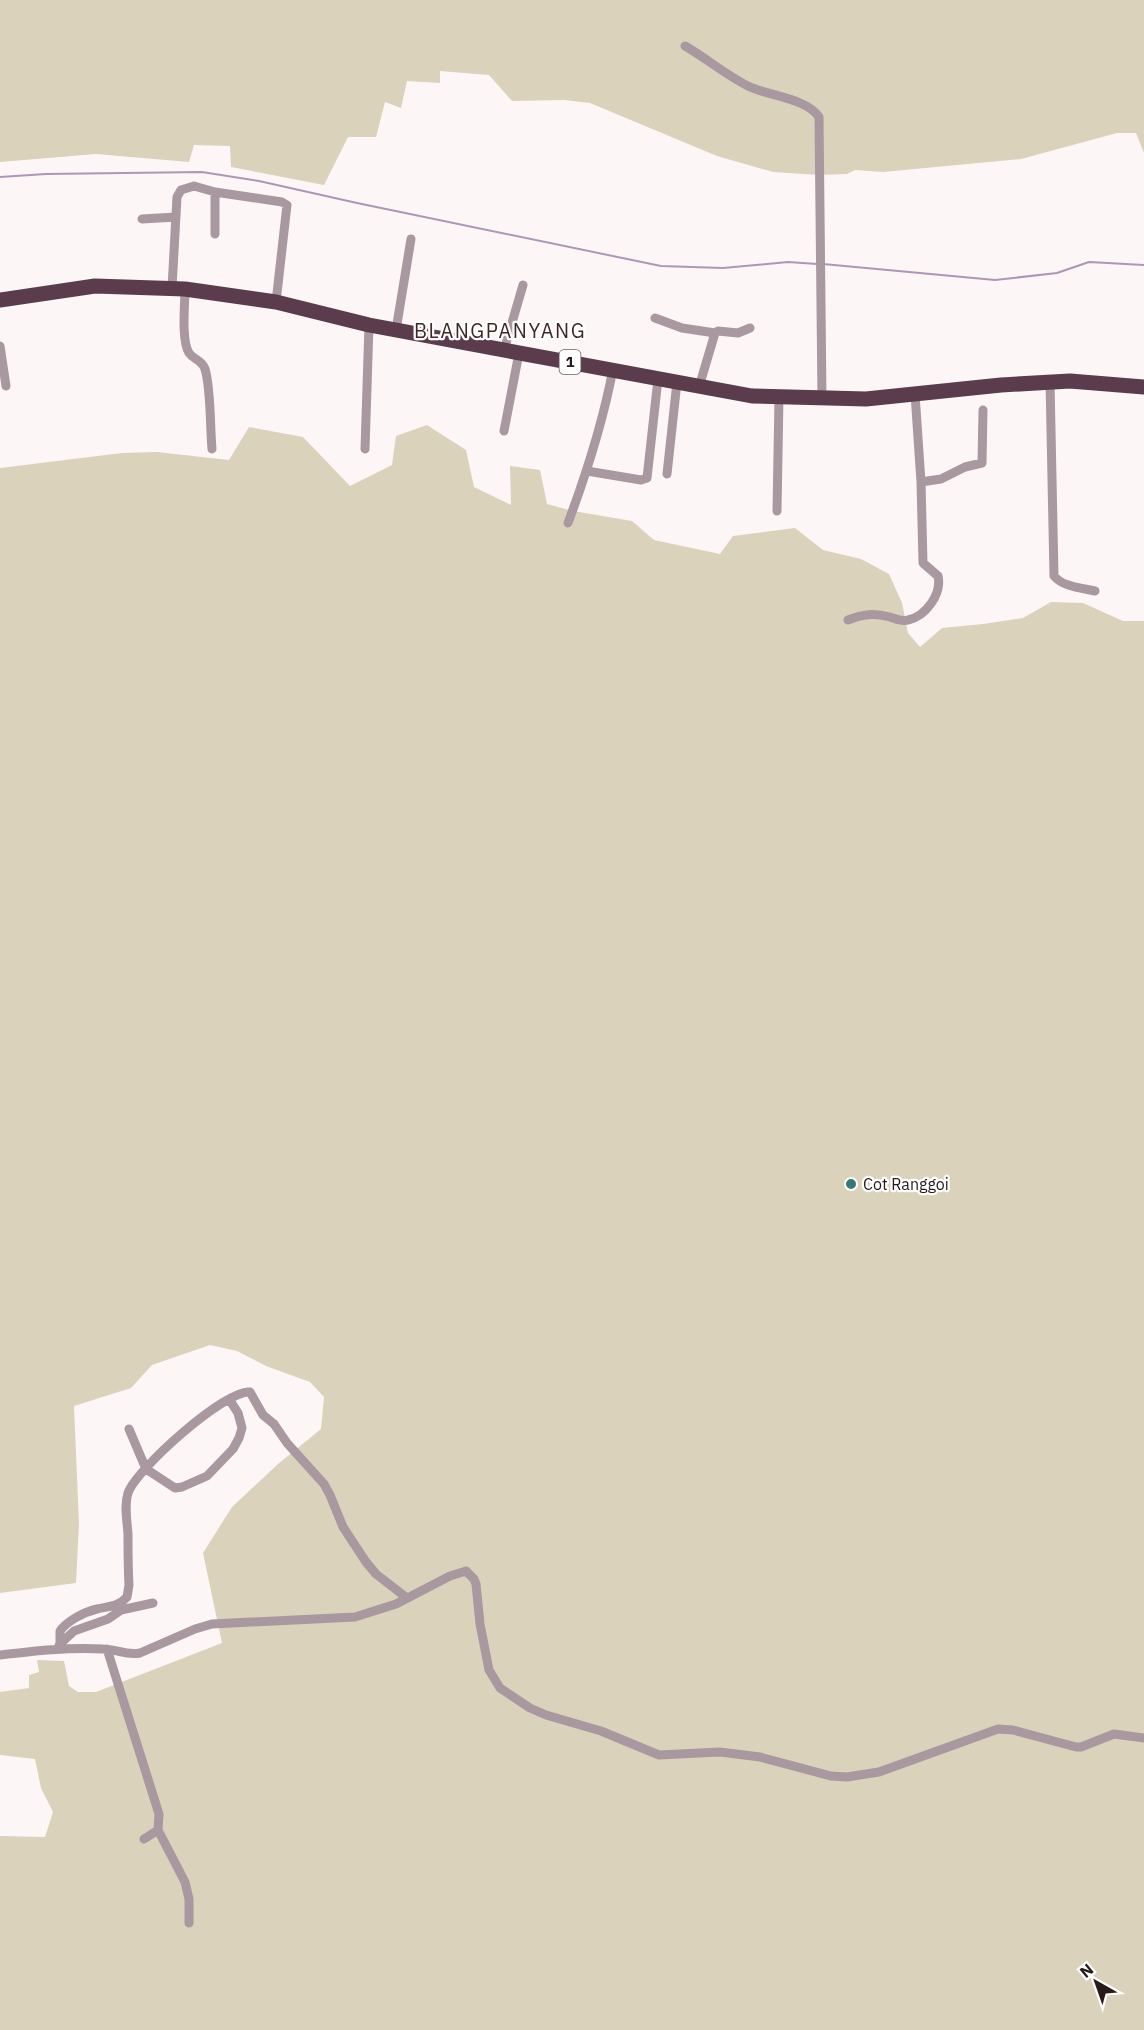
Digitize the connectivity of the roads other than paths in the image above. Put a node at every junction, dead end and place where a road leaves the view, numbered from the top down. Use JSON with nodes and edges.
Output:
{"nodes":[{"id":1,"x":685,"y":46,"type":"dead end"},
{"id":2,"x":215,"y":192,"type":"junction"},
{"id":3,"x":176,"y":217,"type":"junction"},
{"id":4,"x":142,"y":219,"type":"dead end"},
{"id":5,"x":215,"y":234,"type":"dead end"},
{"id":6,"x":411,"y":239,"type":"dead end"},
{"id":7,"x":523,"y":285,"type":"dead end"},
{"id":8,"x":179,"y":288,"type":"junction"},
{"id":9,"x":0,"y":300,"type":"edge"},
{"id":10,"x":276,"y":303,"type":"junction"},
{"id":11,"x":655,"y":318,"type":"dead end"},
{"id":12,"x":369,"y":325,"type":"junction"},
{"id":13,"x":750,"y":328,"type":"dead end"},
{"id":14,"x":396,"y":330,"type":"junction"},
{"id":15,"x":715,"y":333,"type":"junction"},
{"id":16,"x":0,"y":346,"type":"edge"},
{"id":17,"x":511,"y":351,"type":"junction"},
{"id":18,"x":613,"y":369,"type":"junction"},
{"id":19,"x":658,"y":379,"type":"junction"},
{"id":20,"x":1050,"y":381,"type":"junction"},
{"id":21,"x":677,"y":382,"type":"junction"},
{"id":22,"x":6,"y":386,"type":"dead end"},
{"id":23,"x":699,"y":387,"type":"junction"},
{"id":24,"x":1144,"y":387,"type":"edge"},
{"id":25,"x":915,"y":394,"type":"junction"},
{"id":26,"x":779,"y":397,"type":"junction"},
{"id":27,"x":822,"y":399,"type":"junction"},
{"id":28,"x":983,"y":410,"type":"dead end"},
{"id":29,"x":504,"y":431,"type":"dead end"},
{"id":30,"x":212,"y":449,"type":"dead end"},
{"id":31,"x":365,"y":449,"type":"dead end"},
{"id":32,"x":586,"y":471,"type":"junction"},
{"id":33,"x":667,"y":474,"type":"dead end"},
{"id":34,"x":921,"y":482,"type":"junction"},
{"id":35,"x":777,"y":511,"type":"dead end"},
{"id":36,"x":568,"y":523,"type":"dead end"},
{"id":37,"x":1095,"y":591,"type":"dead end"},
{"id":38,"x":848,"y":620,"type":"dead end"},
{"id":39,"x":229,"y":1399,"type":"junction"},
{"id":40,"x":129,"y":1429,"type":"dead end"},
{"id":41,"x":146,"y":1468,"type":"junction"},
{"id":42,"x":407,"y":1598,"type":"junction"},
{"id":43,"x":153,"y":1603,"type":"dead end"},
{"id":44,"x":60,"y":1647,"type":"junction"},
{"id":45,"x":107,"y":1648,"type":"junction"},
{"id":46,"x":0,"y":1654,"type":"edge"},
{"id":47,"x":1144,"y":1738,"type":"edge"},
{"id":48,"x":158,"y":1830,"type":"junction"},
{"id":49,"x":144,"y":1839,"type":"dead end"},
{"id":50,"x":189,"y":1923,"type":"dead end"}],
"edges":[{"from":1,"to":27,"type":"street"},
{"from":2,"to":3,"type":"street"},
{"from":2,"to":5,"type":"street"},
{"from":2,"to":10,"type":"street"},
{"from":3,"to":4,"type":"street"},
{"from":3,"to":8,"type":"street"},
{"from":6,"to":14,"type":"street"},
{"from":7,"to":17,"type":"street"},
{"from":8,"to":9,"type":"highway","number":"1"},
{"from":8,"to":10,"type":"highway","number":"1"},
{"from":8,"to":30,"type":"street"},
{"from":10,"to":12,"type":"highway","number":"1"},
{"from":11,"to":15,"type":"street"},
{"from":12,"to":14,"type":"highway","number":"1"},
{"from":12,"to":31,"type":"street"},
{"from":13,"to":15,"type":"street"},
{"from":14,"to":17,"type":"highway","number":"1"},
{"from":15,"to":23,"type":"street"},
{"from":16,"to":22,"type":"street"},
{"from":17,"to":18,"type":"highway","number":"1"},
{"from":17,"to":29,"type":"street"},
{"from":18,"to":19,"type":"highway","number":"1"},
{"from":18,"to":32,"type":"street"},
{"from":19,"to":21,"type":"highway","number":"1"},
{"from":19,"to":32,"type":"street"},
{"from":20,"to":24,"type":"highway","number":"1"},
{"from":20,"to":25,"type":"highway","number":"1"},
{"from":20,"to":37,"type":"street"},
{"from":21,"to":23,"type":"highway","number":"1"},
{"from":21,"to":33,"type":"street"},
{"from":23,"to":26,"type":"highway","number":"1"},
{"from":25,"to":27,"type":"highway","number":"1"},
{"from":25,"to":34,"type":"street"},
{"from":26,"to":27,"type":"highway","number":"1"},
{"from":26,"to":35,"type":"street"},
{"from":28,"to":34,"type":"street"},
{"from":32,"to":36,"type":"street"},
{"from":34,"to":38,"type":"street"},
{"from":39,"to":41,"type":"street"},
{"from":39,"to":41,"type":"street"},
{"from":39,"to":42,"type":"street"},
{"from":40,"to":41,"type":"street"},
{"from":41,"to":44,"type":"street"},
{"from":42,"to":45,"type":"street"},
{"from":42,"to":47,"type":"street"},
{"from":43,"to":44,"type":"street"},
{"from":44,"to":45,"type":"street"},
{"from":44,"to":46,"type":"street"},
{"from":45,"to":48,"type":"street"},
{"from":48,"to":49,"type":"street"},
{"from":48,"to":50,"type":"street"}]}
